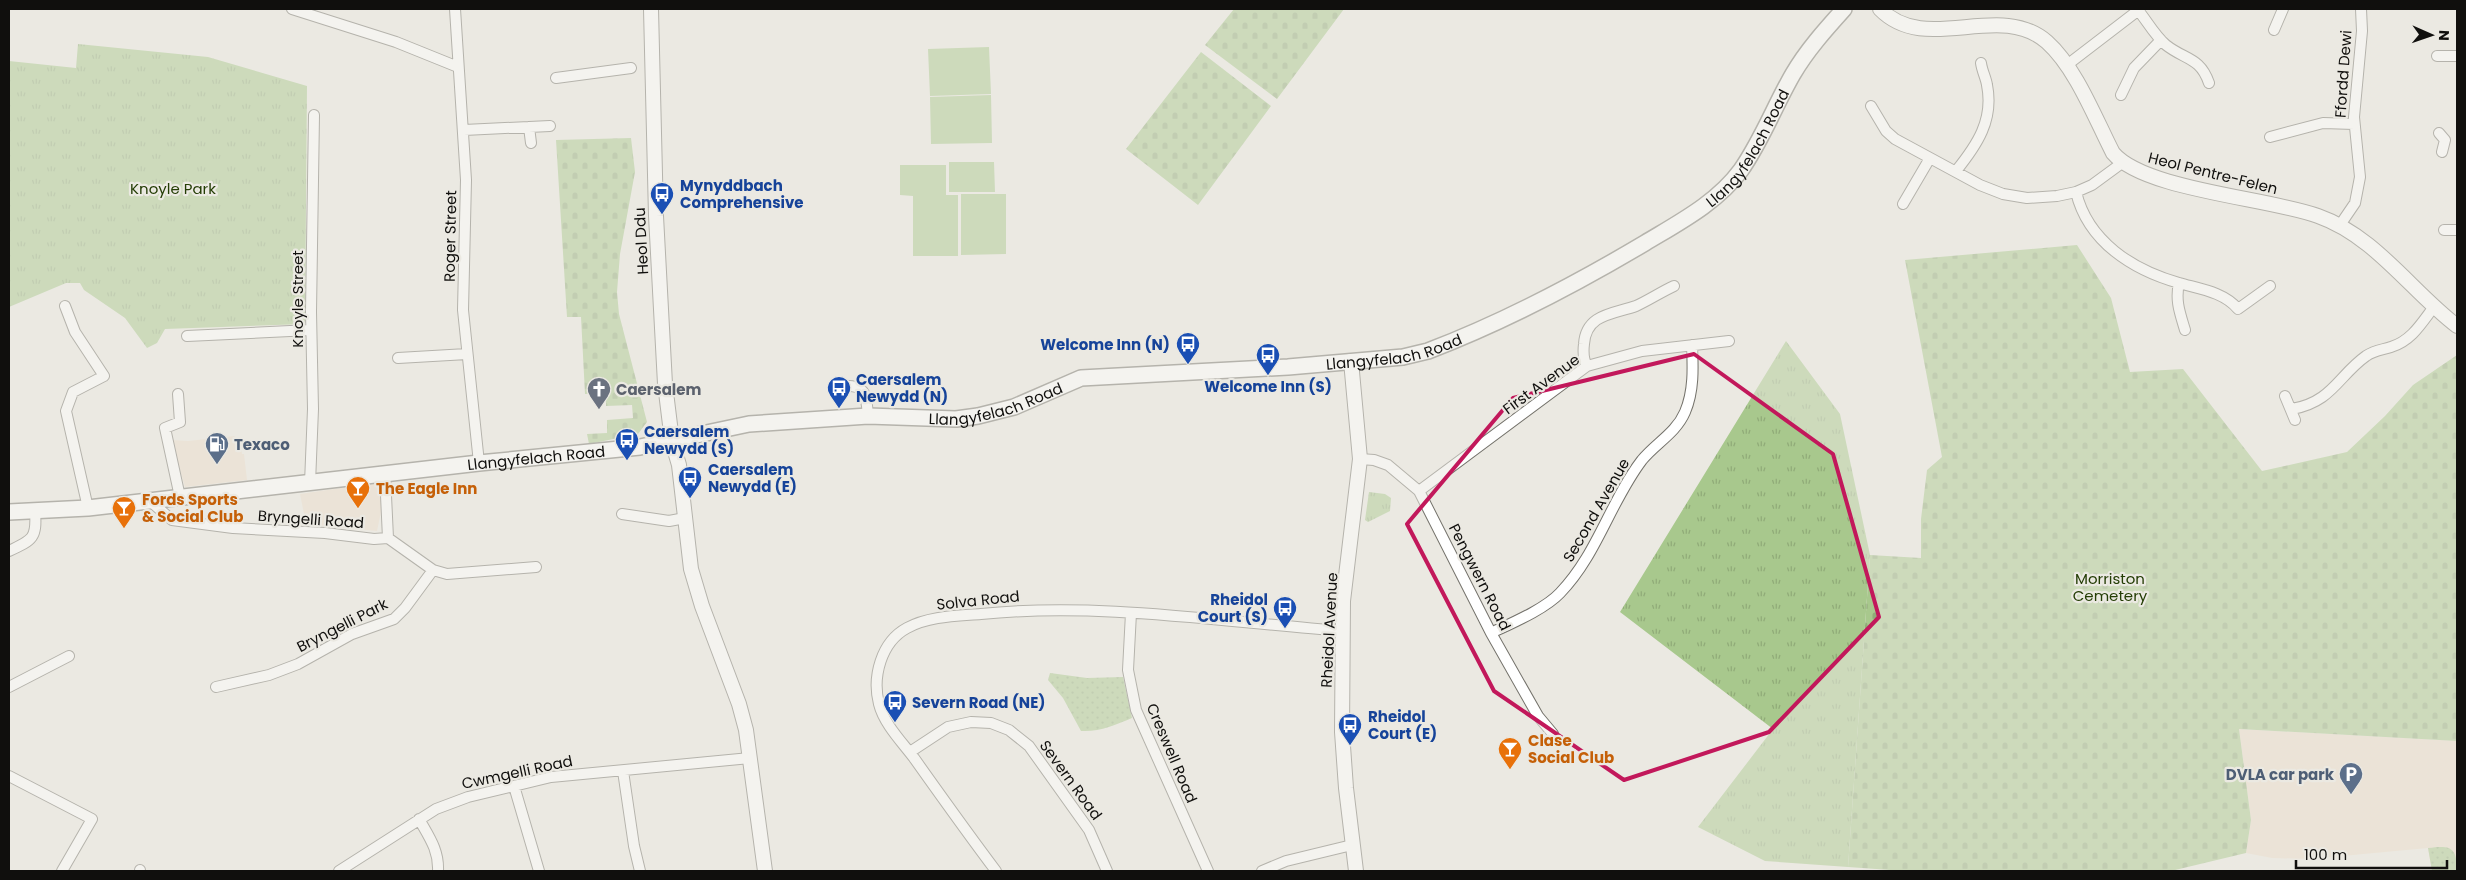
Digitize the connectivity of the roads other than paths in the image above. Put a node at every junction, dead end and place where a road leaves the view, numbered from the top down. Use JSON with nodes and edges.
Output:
{"nodes":[{"id":1,"x":292,"y":9,"type":"edge"},
{"id":2,"x":455,"y":9,"type":"edge"},
{"id":3,"x":651,"y":9,"type":"edge"},
{"id":4,"x":1844,"y":9,"type":"edge"},
{"id":5,"x":1880,"y":9,"type":"edge"},
{"id":6,"x":2139,"y":9,"type":"edge"},
{"id":7,"x":2284,"y":9,"type":"edge"},
{"id":8,"x":2361,"y":9,"type":"edge"},
{"id":9,"x":313,"y":12,"type":"edge"},
{"id":10,"x":1897,"y":14,"type":"edge"},
{"id":11,"x":2274,"y":30,"type":"dead end"},
{"id":12,"x":2161,"y":40,"type":"junction"},
{"id":13,"x":2437,"y":56,"type":"dead end"},
{"id":14,"x":2457,"y":56,"type":"edge"},
{"id":15,"x":1981,"y":63,"type":"dead end"},
{"id":16,"x":2067,"y":64,"type":"junction"},
{"id":17,"x":458,"y":67,"type":"junction"},
{"id":18,"x":631,"y":68,"type":"dead end"},
{"id":19,"x":556,"y":78,"type":"dead end"},
{"id":20,"x":2209,"y":83,"type":"dead end"},
{"id":21,"x":2120,"y":95,"type":"dead end"},
{"id":22,"x":1872,"y":106,"type":"dead end"},
{"id":23,"x":314,"y":115,"type":"dead end"},
{"id":24,"x":2354,"y":124,"type":"junction"},
{"id":25,"x":550,"y":126,"type":"dead end"},
{"id":26,"x":530,"y":127,"type":"junction"},
{"id":27,"x":464,"y":130,"type":"junction"},
{"id":28,"x":2270,"y":137,"type":"dead end"},
{"id":29,"x":2457,"y":140,"type":"edge"},
{"id":30,"x":531,"y":143,"type":"dead end"},
{"id":31,"x":2442,"y":152,"type":"dead end"},
{"id":32,"x":1930,"y":158,"type":"junction"},
{"id":33,"x":2122,"y":164,"type":"junction"},
{"id":34,"x":1956,"y":171,"type":"junction"},
{"id":35,"x":2076,"y":192,"type":"junction"},
{"id":36,"x":1904,"y":204,"type":"dead end"},
{"id":37,"x":2340,"y":225,"type":"junction"},
{"id":38,"x":2444,"y":230,"type":"dead end"},
{"id":39,"x":2457,"y":230,"type":"edge"},
{"id":40,"x":2179,"y":283,"type":"junction"},
{"id":41,"x":1674,"y":286,"type":"dead end"},
{"id":42,"x":2270,"y":286,"type":"dead end"},
{"id":43,"x":66,"y":306,"type":"dead end"},
{"id":44,"x":2433,"y":308,"type":"junction"},
{"id":45,"x":2457,"y":326,"type":"edge"},
{"id":46,"x":311,"y":330,"type":"junction"},
{"id":47,"x":2185,"y":330,"type":"dead end"},
{"id":48,"x":187,"y":336,"type":"dead end"},
{"id":49,"x":1729,"y":341,"type":"dead end"},
{"id":50,"x":1692,"y":345,"type":"junction"},
{"id":51,"x":467,"y":354,"type":"junction"},
{"id":52,"x":398,"y":358,"type":"dead end"},
{"id":53,"x":1351,"y":361,"type":"junction"},
{"id":54,"x":1587,"y":366,"type":"junction"},
{"id":55,"x":840,"y":386,"type":"dead end"},
{"id":56,"x":178,"y":394,"type":"dead end"},
{"id":57,"x":2285,"y":396,"type":"dead end"},
{"id":58,"x":2292,"y":409,"type":"junction"},
{"id":59,"x":868,"y":416,"type":"junction"},
{"id":60,"x":2295,"y":420,"type":"dead end"},
{"id":61,"x":672,"y":441,"type":"junction"},
{"id":62,"x":1360,"y":459,"type":"junction"},
{"id":63,"x":479,"y":463,"type":"junction"},
{"id":64,"x":385,"y":474,"type":"junction"},
{"id":65,"x":310,"y":483,"type":"junction"},
{"id":66,"x":1419,"y":491,"type":"junction"},
{"id":67,"x":180,"y":497,"type":"junction"},
{"id":68,"x":150,"y":501,"type":"junction"},
{"id":69,"x":88,"y":508,"type":"junction"},
{"id":70,"x":35,"y":511,"type":"junction"},
{"id":71,"x":9,"y":512,"type":"edge"},
{"id":72,"x":622,"y":514,"type":"dead end"},
{"id":73,"x":685,"y":518,"type":"junction"},
{"id":74,"x":388,"y":538,"type":"junction"},
{"id":75,"x":9,"y":551,"type":"edge"},
{"id":76,"x":536,"y":567,"type":"dead end"},
{"id":77,"x":433,"y":570,"type":"junction"},
{"id":78,"x":1131,"y":613,"type":"junction"},
{"id":79,"x":1342,"y":631,"type":"junction"},
{"id":80,"x":1491,"y":633,"type":"junction"},
{"id":81,"x":69,"y":656,"type":"dead end"},
{"id":82,"x":9,"y":687,"type":"edge"},
{"id":83,"x":216,"y":687,"type":"dead end"},
{"id":84,"x":1553,"y":734,"type":"dead end"},
{"id":85,"x":910,"y":752,"type":"junction"},
{"id":86,"x":750,"y":758,"type":"junction"},
{"id":87,"x":622,"y":771,"type":"junction"},
{"id":88,"x":9,"y":776,"type":"edge"},
{"id":89,"x":514,"y":786,"type":"junction"},
{"id":90,"x":419,"y":819,"type":"junction"},
{"id":91,"x":1352,"y":845,"type":"junction"},
{"id":92,"x":62,"y":871,"type":"edge"},
{"id":93,"x":339,"y":871,"type":"edge"},
{"id":94,"x":438,"y":871,"type":"edge"},
{"id":95,"x":539,"y":871,"type":"edge"},
{"id":96,"x":640,"y":871,"type":"edge"},
{"id":97,"x":765,"y":871,"type":"edge"},
{"id":98,"x":996,"y":871,"type":"edge"},
{"id":99,"x":1107,"y":871,"type":"edge"},
{"id":100,"x":1208,"y":871,"type":"edge"},
{"id":101,"x":1262,"y":871,"type":"edge"},
{"id":102,"x":1356,"y":871,"type":"edge"}],
"edges":[{"from":1,"to":9,"type":"street"},
{"from":2,"to":17,"type":"street","name":"Roger Street"},
{"from":3,"to":61,"type":"street","name":"Heol Ddu"},
{"from":4,"to":53,"type":"main road","name":"Llangyfelach Road"},
{"from":5,"to":10,"type":"street"},
{"from":6,"to":12,"type":"street"},
{"from":6,"to":16,"type":"street"},
{"from":7,"to":11,"type":"street"},
{"from":8,"to":24,"type":"street","name":"Ffordd Dewi"},
{"from":9,"to":17,"type":"street"},
{"from":10,"to":16,"type":"street"},
{"from":12,"to":20,"type":"street"},
{"from":12,"to":21,"type":"street"},
{"from":13,"to":14,"type":"street"},
{"from":15,"to":34,"type":"street"},
{"from":16,"to":33,"type":"street"},
{"from":17,"to":27,"type":"street","name":"Roger Street"},
{"from":18,"to":19,"type":"street"},
{"from":22,"to":32,"type":"street"},
{"from":23,"to":46,"type":"street","name":"Knoyle Street"},
{"from":24,"to":28,"type":"street"},
{"from":24,"to":37,"type":"street","name":"Ffordd Dewi"},
{"from":25,"to":26,"type":"street"},
{"from":26,"to":27,"type":"street"},
{"from":26,"to":30,"type":"street"},
{"from":27,"to":51,"type":"street","name":"Roger Street"},
{"from":29,"to":31,"type":"street"},
{"from":32,"to":34,"type":"street"},
{"from":32,"to":36,"type":"street"},
{"from":33,"to":35,"type":"street"},
{"from":33,"to":37,"type":"street","name":"Heol Pentre-Felen"},
{"from":34,"to":35,"type":"street"},
{"from":35,"to":40,"type":"street"},
{"from":37,"to":44,"type":"street","name":"Heol Pentre-Felen"},
{"from":38,"to":39,"type":"street"},
{"from":40,"to":42,"type":"street"},
{"from":40,"to":47,"type":"street"},
{"from":41,"to":54,"type":"street"},
{"from":43,"to":69,"type":"street"},
{"from":44,"to":45,"type":"street","name":"Heol Pentre-Felen"},
{"from":44,"to":58,"type":"street"},
{"from":46,"to":48,"type":"street"},
{"from":46,"to":65,"type":"street","name":"Knoyle Street"},
{"from":49,"to":50,"type":"street","name":"First Avenue"},
{"from":50,"to":54,"type":"street","name":"First Avenue"},
{"from":50,"to":80,"type":"street","name":"Second Avenue"},
{"from":51,"to":52,"type":"street"},
{"from":51,"to":63,"type":"street","name":"Roger Street"},
{"from":53,"to":59,"type":"main road","name":"Llangyfelach Road"},
{"from":53,"to":62,"type":"street","name":"Rheidol Avenue"},
{"from":54,"to":66,"type":"street","name":"First Avenue"},
{"from":55,"to":59,"type":"street"},
{"from":56,"to":67,"type":"street"},
{"from":57,"to":58,"type":"street"},
{"from":58,"to":60,"type":"street"},
{"from":59,"to":61,"type":"main road","name":"Llangyfelach Road"},
{"from":61,"to":63,"type":"main road","name":"Llangyfelach Road"},
{"from":61,"to":73,"type":"street","name":"Heol Ddu"},
{"from":62,"to":66,"type":"street","name":"Pengwern Road"},
{"from":62,"to":79,"type":"street","name":"Rheidol Avenue"},
{"from":63,"to":64,"type":"main road","name":"Llangyfelach Road"},
{"from":64,"to":65,"type":"main road","name":"Llangyfelach Road"},
{"from":64,"to":74,"type":"street"},
{"from":65,"to":67,"type":"main road","name":"Llangyfelach Road"},
{"from":66,"to":80,"type":"street","name":"Pengwern Road"},
{"from":67,"to":68,"type":"main road","name":"Llangyfelach Road"},
{"from":68,"to":69,"type":"main road","name":"Llangyfelach Road"},
{"from":68,"to":74,"type":"street","name":"Bryngelli Road"},
{"from":69,"to":70,"type":"main road","name":"Llangyfelach Road"},
{"from":70,"to":71,"type":"main road","name":"Llangyfelach Road"},
{"from":70,"to":75,"type":"street"},
{"from":72,"to":73,"type":"street"},
{"from":73,"to":86,"type":"street","name":"Heol Ddu"},
{"from":74,"to":77,"type":"street"},
{"from":76,"to":77,"type":"street"},
{"from":77,"to":83,"type":"street","name":"Bryngelli Park"},
{"from":78,"to":79,"type":"street","name":"Solva Road"},
{"from":78,"to":85,"type":"street","name":"Solva Road"},
{"from":78,"to":100,"type":"street","name":"Creswell Road"},
{"from":79,"to":91,"type":"street","name":"Rheidol Avenue"},
{"from":80,"to":84,"type":"street","name":"Pengwern Road"},
{"from":81,"to":82,"type":"street"},
{"from":85,"to":98,"type":"street","name":"Solva Road"},
{"from":85,"to":99,"type":"street","name":"Severn Road"},
{"from":86,"to":87,"type":"street","name":"Cwmgelli Road"},
{"from":86,"to":97,"type":"street","name":"Heol Ddu"},
{"from":87,"to":89,"type":"street","name":"Cwmgelli Road"},
{"from":87,"to":96,"type":"street"},
{"from":88,"to":92,"type":"street"},
{"from":89,"to":90,"type":"street","name":"Cwmgelli Road"},
{"from":89,"to":95,"type":"street"},
{"from":90,"to":93,"type":"street","name":"Cwmgelli Road"},
{"from":90,"to":94,"type":"street"},
{"from":91,"to":101,"type":"street"},
{"from":91,"to":102,"type":"street","name":"Rheidol Avenue"}]}
